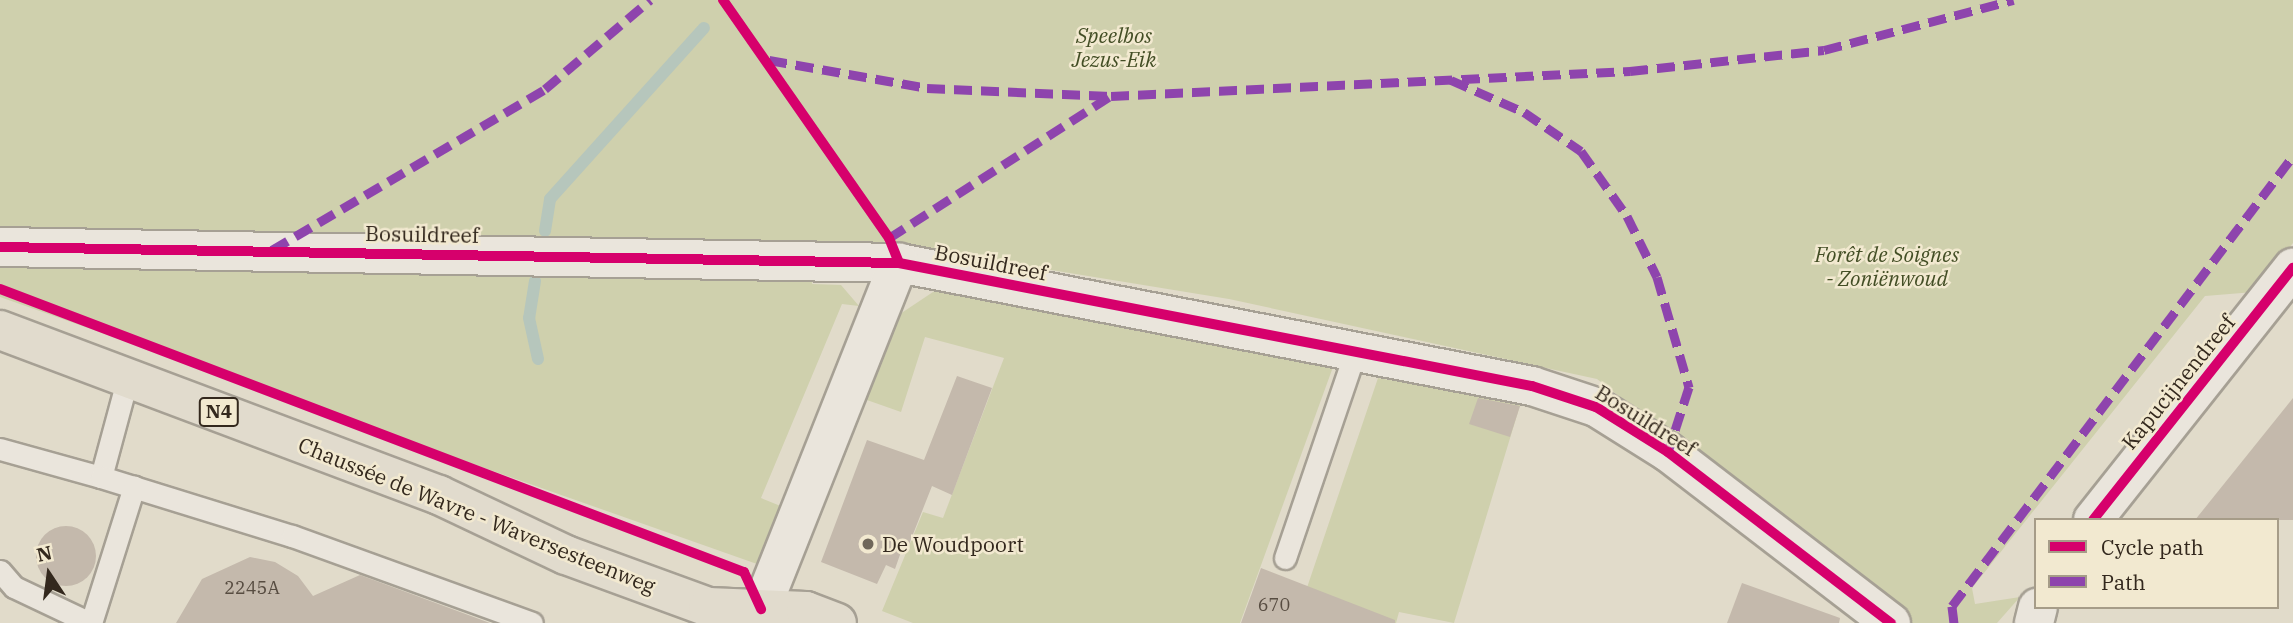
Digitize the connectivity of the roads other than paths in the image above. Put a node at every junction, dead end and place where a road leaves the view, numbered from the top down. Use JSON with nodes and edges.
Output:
{"nodes":[{"id":1,"x":0,"y":247,"type":"edge"},
{"id":2,"x":899,"y":263,"type":"junction"},
{"id":3,"x":2293,"y":268,"type":"edge"},
{"id":4,"x":0,"y":330,"type":"edge"},
{"id":5,"x":1355,"y":352,"type":"junction"},
{"id":6,"x":128,"y":377,"type":"junction"},
{"id":7,"x":0,"y":449,"type":"edge"},
{"id":8,"x":101,"y":477,"type":"junction"},
{"id":9,"x":134,"y":487,"type":"junction"},
{"id":10,"x":2095,"y":518,"type":"edge"},
{"id":11,"x":1285,"y":558,"type":"dead end"},
{"id":12,"x":0,"y":571,"type":"edge"},
{"id":13,"x":761,"y":609,"type":"junction"},
{"id":14,"x":90,"y":623,"type":"edge"},
{"id":15,"x":532,"y":623,"type":"edge"},
{"id":16,"x":836,"y":623,"type":"edge"},
{"id":17,"x":1891,"y":623,"type":"edge"}],
"edges":[{"from":1,"to":2,"type":"street","name":"Bosuildreef"},
{"from":2,"to":5,"type":"street","name":"Bosuildreef"},
{"from":2,"to":13,"type":"street"},
{"from":3,"to":10,"type":"street","name":"Kapucijnendreef"},
{"from":4,"to":6,"type":"main road","name":"Chaussée de Wavre - Waversesteenweg","number":"N4"},
{"from":5,"to":11,"type":"lane"},
{"from":5,"to":17,"type":"street","name":"Bosuildreef"},
{"from":6,"to":8,"type":"lane"},
{"from":6,"to":13,"type":"main road","name":"Chaussée de Wavre - Waversesteenweg","number":"N4"},
{"from":7,"to":8,"type":"lane"},
{"from":8,"to":9,"type":"lane"},
{"from":9,"to":14,"type":"lane"},
{"from":9,"to":15,"type":"lane"},
{"from":12,"to":14,"type":"lane"},
{"from":13,"to":16,"type":"main road","number":"N4"}]}
